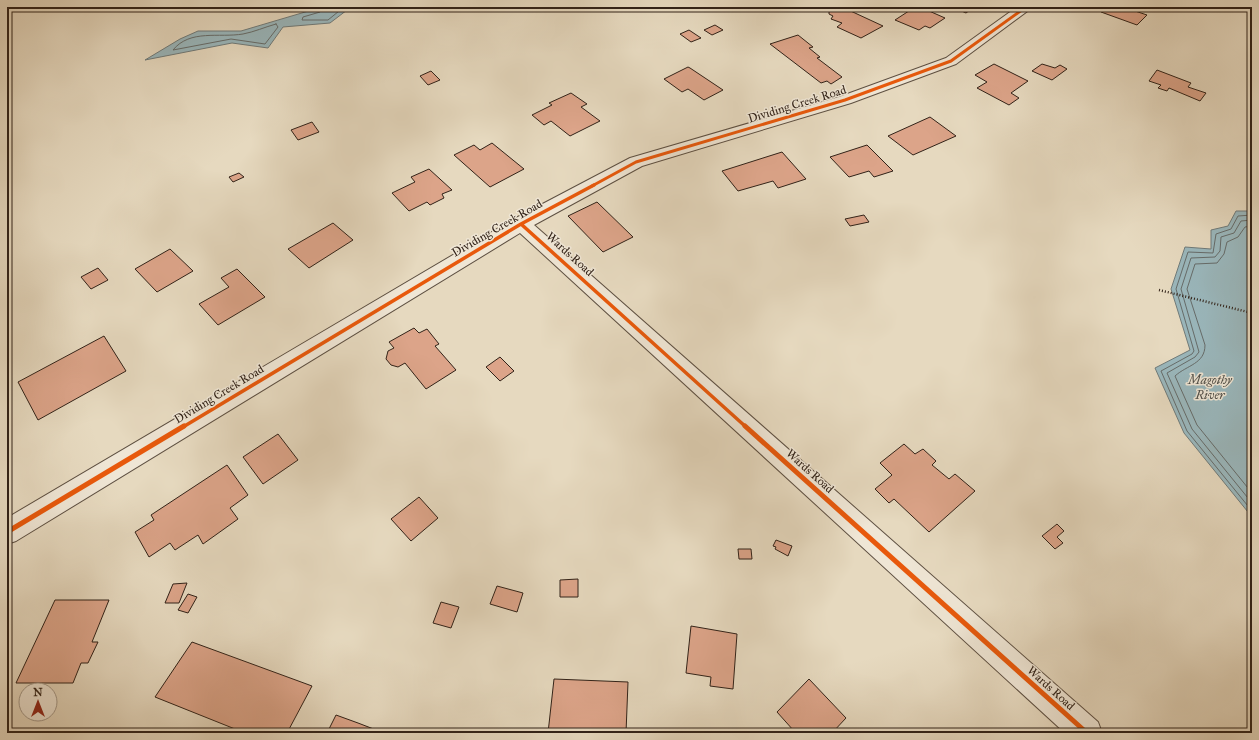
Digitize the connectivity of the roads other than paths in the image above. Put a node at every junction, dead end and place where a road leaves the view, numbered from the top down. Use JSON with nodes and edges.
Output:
{"nodes":[{"id":1,"x":1026,"y":7,"type":"edge"},
{"id":2,"x":521,"y":224,"type":"junction"},
{"id":3,"x":7,"y":532,"type":"edge"},
{"id":4,"x":1087,"y":733,"type":"edge"}],
"edges":[{"from":1,"to":2,"type":"street","name":"Dividing Creek Road"},
{"from":2,"to":3,"type":"street","name":"Dividing Creek Road"},
{"from":2,"to":4,"type":"street","name":"Wards Road"}]}
